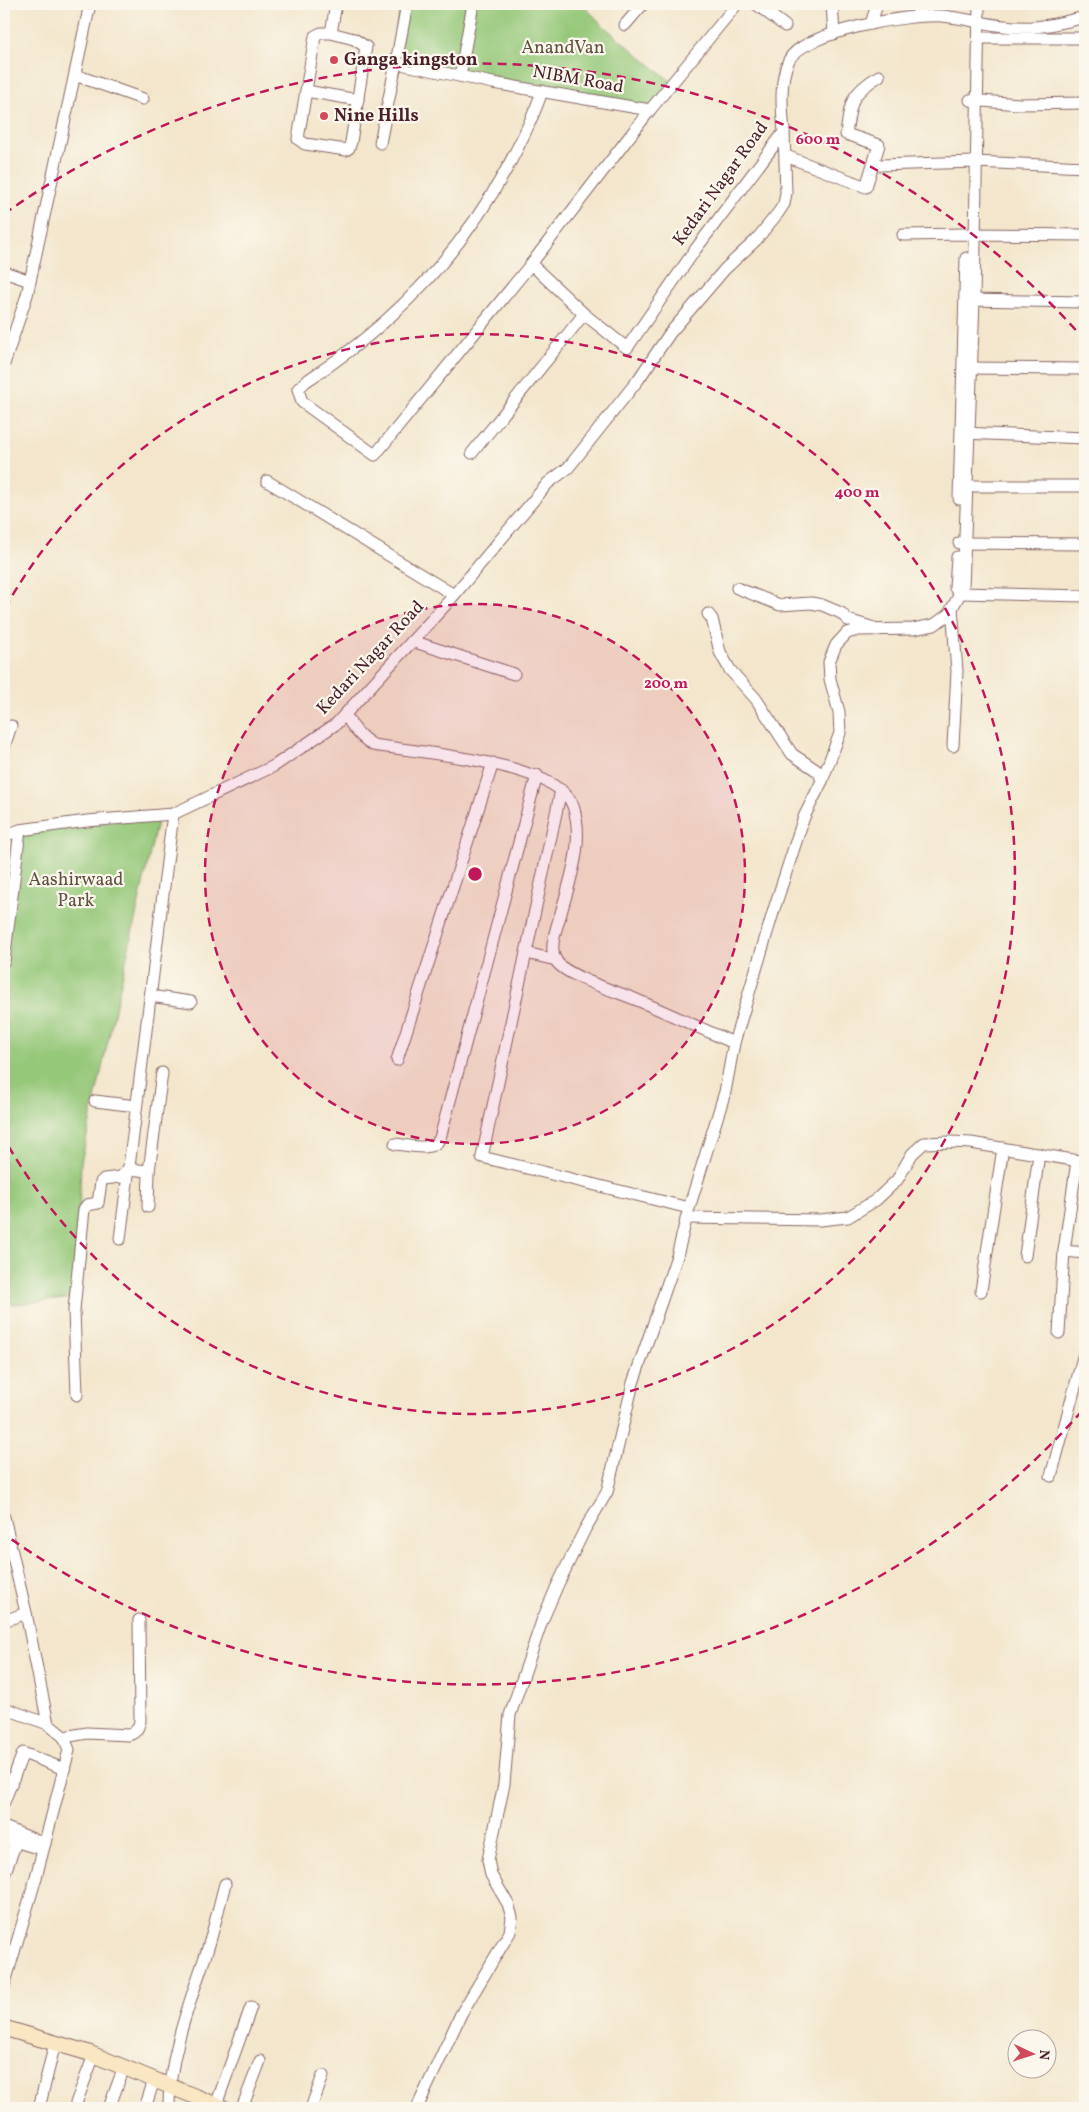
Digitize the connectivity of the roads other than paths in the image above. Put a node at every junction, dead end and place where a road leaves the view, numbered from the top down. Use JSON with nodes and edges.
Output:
{"nodes":[{"id":1,"x":87,"y":4,"type":"edge"},
{"id":2,"x":336,"y":4,"type":"edge"},
{"id":3,"x":407,"y":4,"type":"edge"},
{"id":4,"x":473,"y":4,"type":"edge"},
{"id":5,"x":642,"y":4,"type":"edge"},
{"id":6,"x":737,"y":4,"type":"edge"},
{"id":7,"x":756,"y":4,"type":"edge"},
{"id":8,"x":832,"y":4,"type":"edge"},
{"id":9,"x":877,"y":4,"type":"edge"},
{"id":10,"x":920,"y":4,"type":"edge"},
{"id":11,"x":979,"y":4,"type":"edge"},
{"id":12,"x":917,"y":16,"type":"junction"},
{"id":13,"x":1085,"y":17,"type":"edge"},
{"id":14,"x":976,"y":22,"type":"junction"},
{"id":15,"x":871,"y":24,"type":"junction"},
{"id":16,"x":625,"y":25,"type":"dead end"},
{"id":17,"x":785,"y":26,"type":"dead end"},
{"id":18,"x":330,"y":33,"type":"junction"},
{"id":19,"x":834,"y":34,"type":"junction"},
{"id":20,"x":979,"y":38,"type":"junction"},
{"id":21,"x":1085,"y":38,"type":"edge"},
{"id":22,"x":396,"y":63,"type":"junction"},
{"id":23,"x":75,"y":75,"type":"junction"},
{"id":24,"x":460,"y":76,"type":"junction"},
{"id":25,"x":878,"y":76,"type":"dead end"},
{"id":26,"x":306,"y":91,"type":"junction"},
{"id":27,"x":542,"y":91,"type":"junction"},
{"id":28,"x":143,"y":99,"type":"dead end"},
{"id":29,"x":358,"y":100,"type":"junction"},
{"id":30,"x":973,"y":100,"type":"junction"},
{"id":31,"x":1085,"y":103,"type":"edge"},
{"id":32,"x":650,"y":110,"type":"junction"},
{"id":33,"x":784,"y":132,"type":"junction"},
{"id":34,"x":380,"y":143,"type":"dead end"},
{"id":35,"x":786,"y":156,"type":"junction"},
{"id":36,"x":972,"y":162,"type":"junction"},
{"id":37,"x":879,"y":164,"type":"dead end"},
{"id":38,"x":1085,"y":167,"type":"edge"},
{"id":39,"x":970,"y":234,"type":"junction"},
{"id":40,"x":903,"y":235,"type":"dead end"},
{"id":41,"x":1085,"y":236,"type":"edge"},
{"id":42,"x":531,"y":264,"type":"junction"},
{"id":43,"x":4,"y":276,"type":"edge"},
{"id":44,"x":30,"y":282,"type":"junction"},
{"id":45,"x":969,"y":300,"type":"junction"},
{"id":46,"x":1085,"y":302,"type":"edge"},
{"id":47,"x":584,"y":314,"type":"junction"},
{"id":48,"x":4,"y":364,"type":"edge"},
{"id":49,"x":966,"y":368,"type":"junction"},
{"id":50,"x":1085,"y":368,"type":"edge"},
{"id":51,"x":965,"y":433,"type":"junction"},
{"id":52,"x":1085,"y":438,"type":"edge"},
{"id":53,"x":472,"y":453,"type":"dead end"},
{"id":54,"x":267,"y":481,"type":"dead end"},
{"id":55,"x":963,"y":486,"type":"junction"},
{"id":56,"x":1085,"y":486,"type":"edge"},
{"id":57,"x":962,"y":543,"type":"junction"},
{"id":58,"x":1085,"y":544,"type":"edge"},
{"id":59,"x":737,"y":588,"type":"dead end"},
{"id":60,"x":960,"y":593,"type":"junction"},
{"id":61,"x":454,"y":595,"type":"junction"},
{"id":62,"x":1085,"y":596,"type":"edge"},
{"id":63,"x":952,"y":608,"type":"junction"},
{"id":64,"x":708,"y":614,"type":"dead end"},
{"id":65,"x":880,"y":630,"type":"junction"},
{"id":66,"x":412,"y":641,"type":"junction"},
{"id":67,"x":514,"y":674,"type":"dead end"},
{"id":68,"x":345,"y":714,"type":"junction"},
{"id":69,"x":11,"y":726,"type":"dead end"},
{"id":70,"x":953,"y":746,"type":"dead end"},
{"id":71,"x":4,"y":747,"type":"edge"},
{"id":72,"x":493,"y":763,"type":"junction"},
{"id":73,"x":537,"y":776,"type":"junction"},
{"id":74,"x":822,"y":781,"type":"junction"},
{"id":75,"x":561,"y":790,"type":"junction"},
{"id":76,"x":173,"y":814,"type":"junction"},
{"id":77,"x":20,"y":830,"type":"junction"},
{"id":78,"x":4,"y":836,"type":"edge"},
{"id":79,"x":7,"y":901,"type":"edge"},
{"id":80,"x":4,"y":953,"type":"edge"},
{"id":81,"x":526,"y":953,"type":"junction"},
{"id":82,"x":556,"y":960,"type":"junction"},
{"id":83,"x":150,"y":996,"type":"junction"},
{"id":84,"x":192,"y":1002,"type":"dead end"},
{"id":85,"x":734,"y":1043,"type":"junction"},
{"id":86,"x":397,"y":1060,"type":"dead end"},
{"id":87,"x":162,"y":1073,"type":"dead end"},
{"id":88,"x":96,"y":1101,"type":"dead end"},
{"id":89,"x":136,"y":1106,"type":"junction"},
{"id":90,"x":395,"y":1144,"type":"dead end"},
{"id":91,"x":1003,"y":1148,"type":"junction"},
{"id":92,"x":1039,"y":1154,"type":"junction"},
{"id":93,"x":1081,"y":1162,"type":"edge"},
{"id":94,"x":128,"y":1169,"type":"junction"},
{"id":95,"x":149,"y":1171,"type":"junction"},
{"id":96,"x":148,"y":1207,"type":"dead end"},
{"id":97,"x":687,"y":1213,"type":"junction"},
{"id":98,"x":120,"y":1239,"type":"dead end"},
{"id":99,"x":1064,"y":1251,"type":"junction"},
{"id":100,"x":1085,"y":1253,"type":"edge"},
{"id":101,"x":1025,"y":1256,"type":"dead end"},
{"id":102,"x":981,"y":1291,"type":"dead end"},
{"id":103,"x":1059,"y":1334,"type":"dead end"},
{"id":104,"x":1085,"y":1350,"type":"edge"},
{"id":105,"x":77,"y":1395,"type":"dead end"},
{"id":106,"x":1051,"y":1476,"type":"dead end"},
{"id":107,"x":5,"y":1522,"type":"edge"},
{"id":108,"x":16,"y":1567,"type":"junction"},
{"id":109,"x":4,"y":1570,"type":"edge"},
{"id":110,"x":26,"y":1613,"type":"junction"},
{"id":111,"x":139,"y":1620,"type":"dead end"},
{"id":112,"x":4,"y":1621,"type":"edge"},
{"id":113,"x":4,"y":1708,"type":"edge"},
{"id":114,"x":48,"y":1724,"type":"junction"},
{"id":115,"x":64,"y":1737,"type":"junction"},
{"id":116,"x":64,"y":1769,"type":"junction"},
{"id":117,"x":4,"y":1802,"type":"edge"},
{"id":118,"x":4,"y":1827,"type":"edge"},
{"id":119,"x":4,"y":1838,"type":"edge"},
{"id":120,"x":16,"y":1842,"type":"junction"},
{"id":121,"x":44,"y":1847,"type":"junction"},
{"id":122,"x":4,"y":1875,"type":"edge"},
{"id":123,"x":224,"y":1884,"type":"dead end"},
{"id":124,"x":4,"y":1986,"type":"edge"},
{"id":125,"x":251,"y":2007,"type":"dead end"},
{"id":126,"x":4,"y":2028,"type":"edge"},
{"id":127,"x":55,"y":2043,"type":"junction"},
{"id":128,"x":94,"y":2055,"type":"junction"},
{"id":129,"x":260,"y":2061,"type":"dead end"},
{"id":130,"x":124,"y":2067,"type":"junction"},
{"id":131,"x":323,"y":2076,"type":"dead end"},
{"id":132,"x":154,"y":2080,"type":"junction"},
{"id":133,"x":168,"y":2086,"type":"junction"},
{"id":134,"x":75,"y":2106,"type":"dead end"},
{"id":135,"x":220,"y":2107,"type":"edge"},
{"id":136,"x":40,"y":2108,"type":"edge"},
{"id":137,"x":109,"y":2108,"type":"edge"},
{"id":138,"x":145,"y":2108,"type":"edge"},
{"id":139,"x":169,"y":2108,"type":"edge"},
{"id":140,"x":242,"y":2108,"type":"edge"},
{"id":141,"x":311,"y":2108,"type":"edge"},
{"id":142,"x":417,"y":2108,"type":"edge"}],
"edges":[{"from":1,"to":23,"type":"street"},
{"from":2,"to":18,"type":"street"},
{"from":3,"to":22,"type":"street"},
{"from":4,"to":24,"type":"street"},
{"from":5,"to":16,"type":"street"},
{"from":6,"to":32,"type":"street"},
{"from":7,"to":17,"type":"street"},
{"from":8,"to":19,"type":"street"},
{"from":9,"to":15,"type":"street"},
{"from":10,"to":12,"type":"street"},
{"from":11,"to":14,"type":"street"},
{"from":12,"to":14,"type":"street","name":"Kedari Nagar Road"},
{"from":12,"to":15,"type":"street","name":"Kedari Nagar Road"},
{"from":13,"to":14,"type":"street","name":"Kedari Nagar Road"},
{"from":14,"to":20,"type":"street"},
{"from":14,"to":30,"type":"street"},
{"from":15,"to":19,"type":"street","name":"Kedari Nagar Road"},
{"from":18,"to":26,"type":"street"},
{"from":18,"to":29,"type":"street"},
{"from":19,"to":33,"type":"street","name":"Kedari Nagar Road"},
{"from":20,"to":21,"type":"street"},
{"from":20,"to":30,"type":"street"},
{"from":22,"to":24,"type":"street","name":"NIBM Road"},
{"from":22,"to":34,"type":"street"},
{"from":23,"to":28,"type":"street"},
{"from":23,"to":44,"type":"street"},
{"from":24,"to":27,"type":"street","name":"NIBM Road"},
{"from":25,"to":35,"type":"street"},
{"from":26,"to":29,"type":"street"},
{"from":26,"to":29,"type":"street"},
{"from":27,"to":32,"type":"street","name":"NIBM Road"},
{"from":27,"to":42,"type":"street"},
{"from":30,"to":31,"type":"street"},
{"from":30,"to":36,"type":"street"},
{"from":32,"to":42,"type":"street"},
{"from":33,"to":35,"type":"street","name":"Kedari Nagar Road"},
{"from":33,"to":47,"type":"street","name":"Kedari Nagar Road"},
{"from":35,"to":61,"type":"street","name":"Kedari Nagar Road"},
{"from":36,"to":37,"type":"street"},
{"from":36,"to":38,"type":"street"},
{"from":36,"to":39,"type":"street"},
{"from":39,"to":40,"type":"street"},
{"from":39,"to":41,"type":"street"},
{"from":39,"to":45,"type":"street"},
{"from":42,"to":47,"type":"street"},
{"from":43,"to":44,"type":"street"},
{"from":44,"to":48,"type":"street"},
{"from":45,"to":46,"type":"street"},
{"from":45,"to":49,"type":"street"},
{"from":47,"to":53,"type":"street"},
{"from":49,"to":50,"type":"street"},
{"from":49,"to":51,"type":"street"},
{"from":51,"to":52,"type":"street"},
{"from":51,"to":55,"type":"street"},
{"from":54,"to":61,"type":"street"},
{"from":55,"to":56,"type":"street"},
{"from":55,"to":57,"type":"street"},
{"from":57,"to":58,"type":"street"},
{"from":57,"to":60,"type":"street"},
{"from":59,"to":65,"type":"street"},
{"from":60,"to":62,"type":"street"},
{"from":60,"to":63,"type":"street"},
{"from":61,"to":66,"type":"street","name":"Kedari Nagar Road"},
{"from":63,"to":65,"type":"street"},
{"from":63,"to":70,"type":"street"},
{"from":64,"to":74,"type":"street"},
{"from":65,"to":74,"type":"street"},
{"from":66,"to":67,"type":"street"},
{"from":66,"to":68,"type":"street","name":"Kedari Nagar Road"},
{"from":68,"to":72,"type":"street"},
{"from":68,"to":76,"type":"street","name":"Kedari Nagar Road"},
{"from":69,"to":71,"type":"street"},
{"from":72,"to":73,"type":"street"},
{"from":72,"to":86,"type":"street"},
{"from":73,"to":75,"type":"street"},
{"from":73,"to":90,"type":"street"},
{"from":74,"to":85,"type":"street"},
{"from":75,"to":81,"type":"street"},
{"from":75,"to":82,"type":"street"},
{"from":76,"to":77,"type":"street","name":"Kedari Nagar Road"},
{"from":76,"to":83,"type":"street"},
{"from":77,"to":78,"type":"street","name":"Kedari Nagar Road"},
{"from":77,"to":79,"type":"street"},
{"from":79,"to":80,"type":"street"},
{"from":81,"to":82,"type":"street"},
{"from":81,"to":97,"type":"street"},
{"from":82,"to":85,"type":"street"},
{"from":83,"to":84,"type":"street"},
{"from":83,"to":89,"type":"street"},
{"from":85,"to":97,"type":"street"},
{"from":87,"to":95,"type":"street"},
{"from":88,"to":89,"type":"street"},
{"from":89,"to":94,"type":"street"},
{"from":91,"to":92,"type":"street"},
{"from":91,"to":97,"type":"street"},
{"from":91,"to":102,"type":"street"},
{"from":92,"to":93,"type":"street"},
{"from":92,"to":101,"type":"street"},
{"from":93,"to":99,"type":"street"},
{"from":94,"to":95,"type":"street"},
{"from":94,"to":98,"type":"street"},
{"from":94,"to":105,"type":"street"},
{"from":95,"to":96,"type":"street"},
{"from":97,"to":142,"type":"street"},
{"from":99,"to":100,"type":"street"},
{"from":99,"to":103,"type":"street"},
{"from":104,"to":106,"type":"street"},
{"from":107,"to":108,"type":"street"},
{"from":108,"to":109,"type":"street"},
{"from":108,"to":110,"type":"street"},
{"from":110,"to":112,"type":"street"},
{"from":110,"to":114,"type":"street"},
{"from":111,"to":115,"type":"street"},
{"from":113,"to":114,"type":"street"},
{"from":114,"to":115,"type":"street"},
{"from":115,"to":116,"type":"street"},
{"from":116,"to":117,"type":"street"},
{"from":116,"to":121,"type":"street"},
{"from":118,"to":121,"type":"street"},
{"from":119,"to":120,"type":"street"},
{"from":120,"to":121,"type":"street"},
{"from":120,"to":122,"type":"street"},
{"from":121,"to":124,"type":"street"},
{"from":123,"to":133,"type":"street"},
{"from":125,"to":135,"type":"street"},
{"from":126,"to":127,"type":"main road"},
{"from":127,"to":128,"type":"main road"},
{"from":127,"to":136,"type":"street"},
{"from":128,"to":130,"type":"main road"},
{"from":128,"to":134,"type":"street"},
{"from":129,"to":140,"type":"street"},
{"from":130,"to":132,"type":"main road"},
{"from":130,"to":137,"type":"street"},
{"from":131,"to":141,"type":"street"},
{"from":132,"to":133,"type":"main road"},
{"from":132,"to":138,"type":"street"},
{"from":133,"to":135,"type":"main road"},
{"from":133,"to":139,"type":"street"}]}
